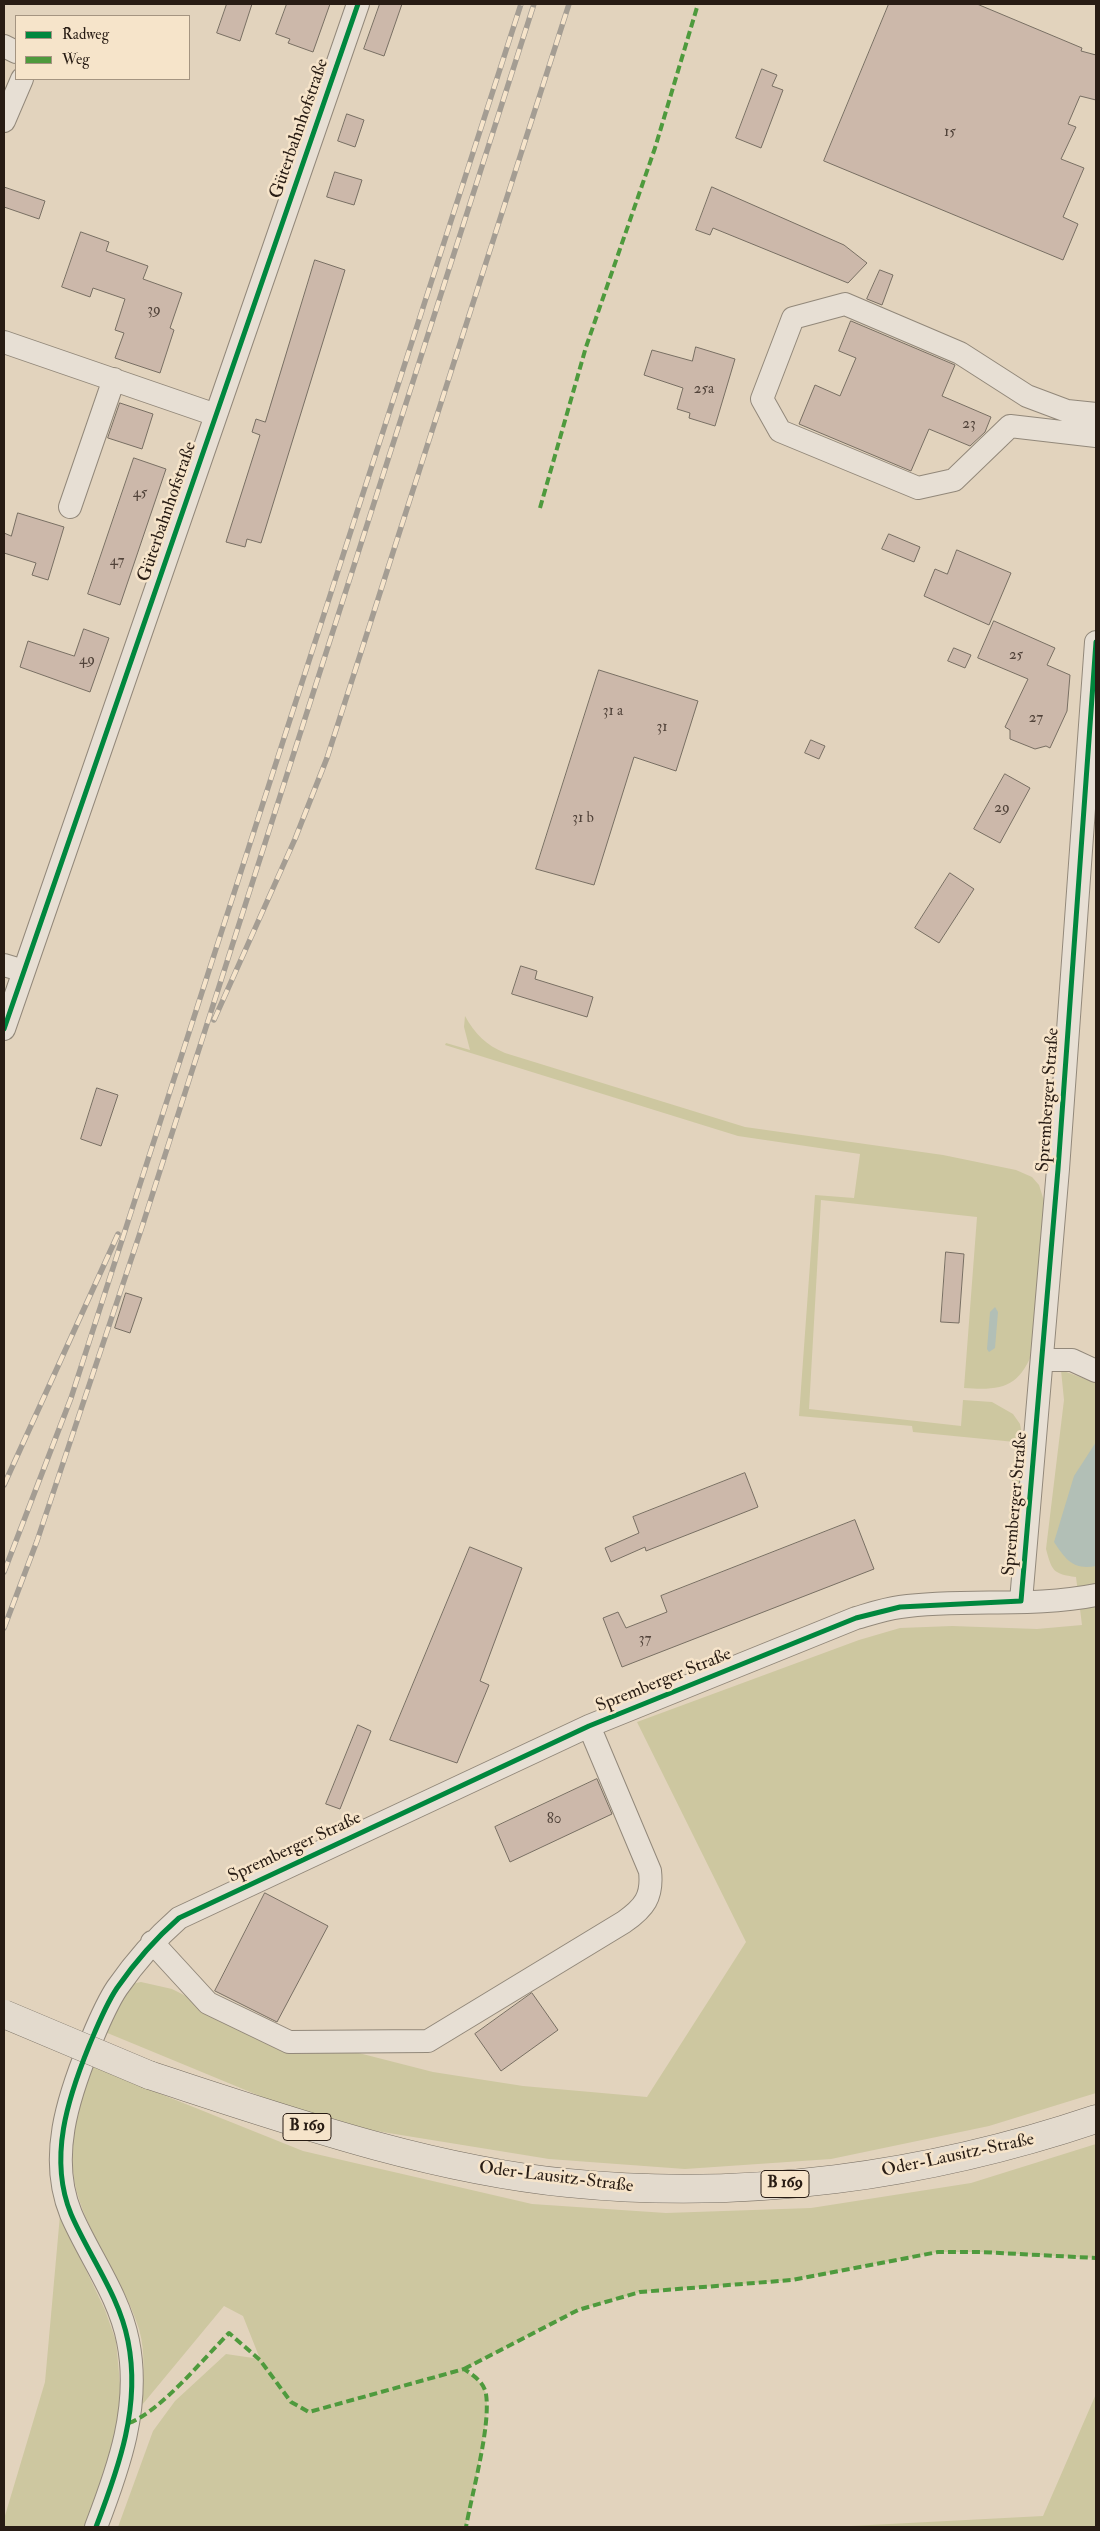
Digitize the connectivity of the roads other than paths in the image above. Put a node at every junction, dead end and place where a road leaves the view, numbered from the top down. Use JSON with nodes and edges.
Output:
{"nodes":[{"id":1,"x":358,"y":4,"type":"edge"},
{"id":2,"x":22,"y":80,"type":"edge"},
{"id":3,"x":4,"y":121,"type":"edge"},
{"id":4,"x":4,"y":342,"type":"edge"},
{"id":5,"x":114,"y":379,"type":"junction"},
{"id":6,"x":1096,"y":414,"type":"edge"},
{"id":7,"x":216,"y":415,"type":"junction"},
{"id":8,"x":1096,"y":436,"type":"edge"},
{"id":9,"x":70,"y":507,"type":"dead end"},
{"id":10,"x":1096,"y":642,"type":"edge"},
{"id":11,"x":1092,"y":752,"type":"edge"},
{"id":12,"x":14,"y":968,"type":"edge"},
{"id":13,"x":4,"y":1028,"type":"edge"},
{"id":14,"x":1043,"y":1360,"type":"junction"},
{"id":15,"x":1096,"y":1371,"type":"edge"},
{"id":16,"x":1096,"y":1595,"type":"edge"},
{"id":17,"x":1021,"y":1601,"type":"junction"},
{"id":18,"x":588,"y":1726,"type":"junction"},
{"id":19,"x":152,"y":1942,"type":"junction"},
{"id":20,"x":4,"y":2014,"type":"edge"},
{"id":21,"x":1096,"y":2119,"type":"edge"},
{"id":22,"x":96,"y":2527,"type":"edge"}],
"edges":[{"from":1,"to":7,"type":"street","name":"Güterbahnhofstraße"},
{"from":2,"to":3,"type":"street"},
{"from":4,"to":5,"type":"street"},
{"from":5,"to":7,"type":"street"},
{"from":5,"to":9,"type":"street"},
{"from":6,"to":8,"type":"street"},
{"from":7,"to":12,"type":"street","name":"Güterbahnhofstraße"},
{"from":10,"to":11,"type":"street","name":"Spremberger Straße"},
{"from":11,"to":14,"type":"street","name":"Spremberger Straße"},
{"from":12,"to":13,"type":"street","name":"Güterbahnhofstraße"},
{"from":14,"to":15,"type":"street"},
{"from":14,"to":17,"type":"street","name":"Spremberger Straße"},
{"from":16,"to":17,"type":"street"},
{"from":17,"to":18,"type":"street","name":"Spremberger Straße"},
{"from":18,"to":19,"type":"street","name":"Spremberger Straße"},
{"from":18,"to":19,"type":"street"},
{"from":19,"to":22,"type":"street","name":"Spremberger Straße"},
{"from":20,"to":21,"type":"highway","name":"Oder-Lausitz-Straße","number":"B 169","bridge":true}]}
